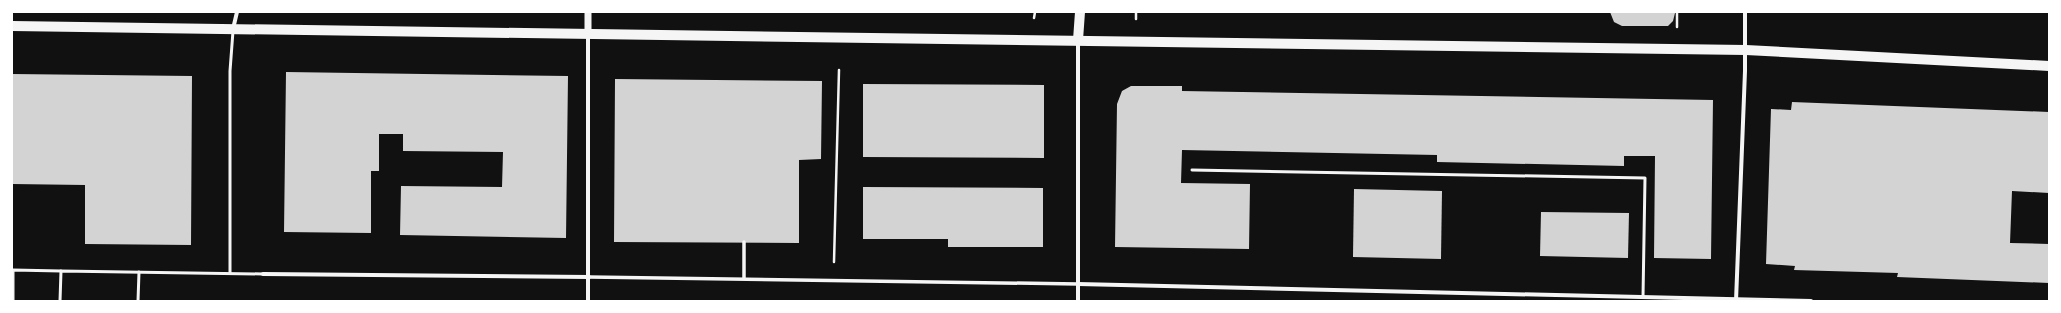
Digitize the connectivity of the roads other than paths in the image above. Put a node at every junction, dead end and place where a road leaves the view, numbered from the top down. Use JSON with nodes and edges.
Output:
{"nodes":[{"id":1,"x":236,"y":12,"type":"edge"},
{"id":2,"x":588,"y":12,"type":"edge"},
{"id":3,"x":1080,"y":12,"type":"edge"},
{"id":4,"x":1745,"y":12,"type":"edge"},
{"id":5,"x":12,"y":26,"type":"edge"},
{"id":6,"x":233,"y":29,"type":"junction"},
{"id":7,"x":588,"y":35,"type":"junction"},
{"id":8,"x":1078,"y":40,"type":"junction"},
{"id":9,"x":1746,"y":50,"type":"junction"},
{"id":10,"x":2049,"y":66,"type":"edge"},
{"id":11,"x":1192,"y":170,"type":"dead end"},
{"id":12,"x":744,"y":242,"type":"dead end"},
{"id":13,"x":61,"y":271,"type":"junction"},
{"id":14,"x":139,"y":272,"type":"junction"},
{"id":15,"x":230,"y":273,"type":"junction"},
{"id":16,"x":263,"y":274,"type":"joint"},
{"id":17,"x":588,"y":277,"type":"junction"},
{"id":18,"x":744,"y":278,"type":"junction"},
{"id":19,"x":1078,"y":284,"type":"junction"},
{"id":20,"x":1643,"y":297,"type":"junction"},
{"id":21,"x":1736,"y":300,"type":"edge"},
{"id":22,"x":13,"y":301,"type":"edge"},
{"id":23,"x":60,"y":301,"type":"edge"},
{"id":24,"x":138,"y":301,"type":"edge"},
{"id":25,"x":588,"y":301,"type":"edge"},
{"id":26,"x":1078,"y":301,"type":"edge"},
{"id":27,"x":1811,"y":301,"type":"edge"}],
"edges":[{"from":1,"to":6,"type":"street"},
{"from":2,"to":7,"type":"street"},
{"from":3,"to":8,"type":"main road"},
{"from":4,"to":9,"type":"street"},
{"from":5,"to":6,"type":"main road"},
{"from":6,"to":7,"type":"main road"},
{"from":6,"to":15,"type":"lane"},
{"from":7,"to":8,"type":"main road"},
{"from":7,"to":17,"type":"street"},
{"from":8,"to":9,"type":"main road"},
{"from":8,"to":19,"type":"street"},
{"from":9,"to":10,"type":"main road"},
{"from":9,"to":21,"type":"street"},
{"from":11,"to":20,"type":"lane"},
{"from":12,"to":18,"type":"street"},
{"from":13,"to":14,"type":"lane"},
{"from":13,"to":22,"type":"lane"},
{"from":13,"to":23,"type":"lane"},
{"from":14,"to":15,"type":"lane"},
{"from":14,"to":24,"type":"lane"},
{"from":15,"to":16,"type":"lane"},
{"from":16,"to":17,"type":"street"},
{"from":17,"to":18,"type":"street"},
{"from":17,"to":25,"type":"street"},
{"from":18,"to":19,"type":"street"},
{"from":19,"to":20,"type":"street"},
{"from":19,"to":26,"type":"street"},
{"from":20,"to":21,"type":"street"},
{"from":21,"to":27,"type":"street"}]}
